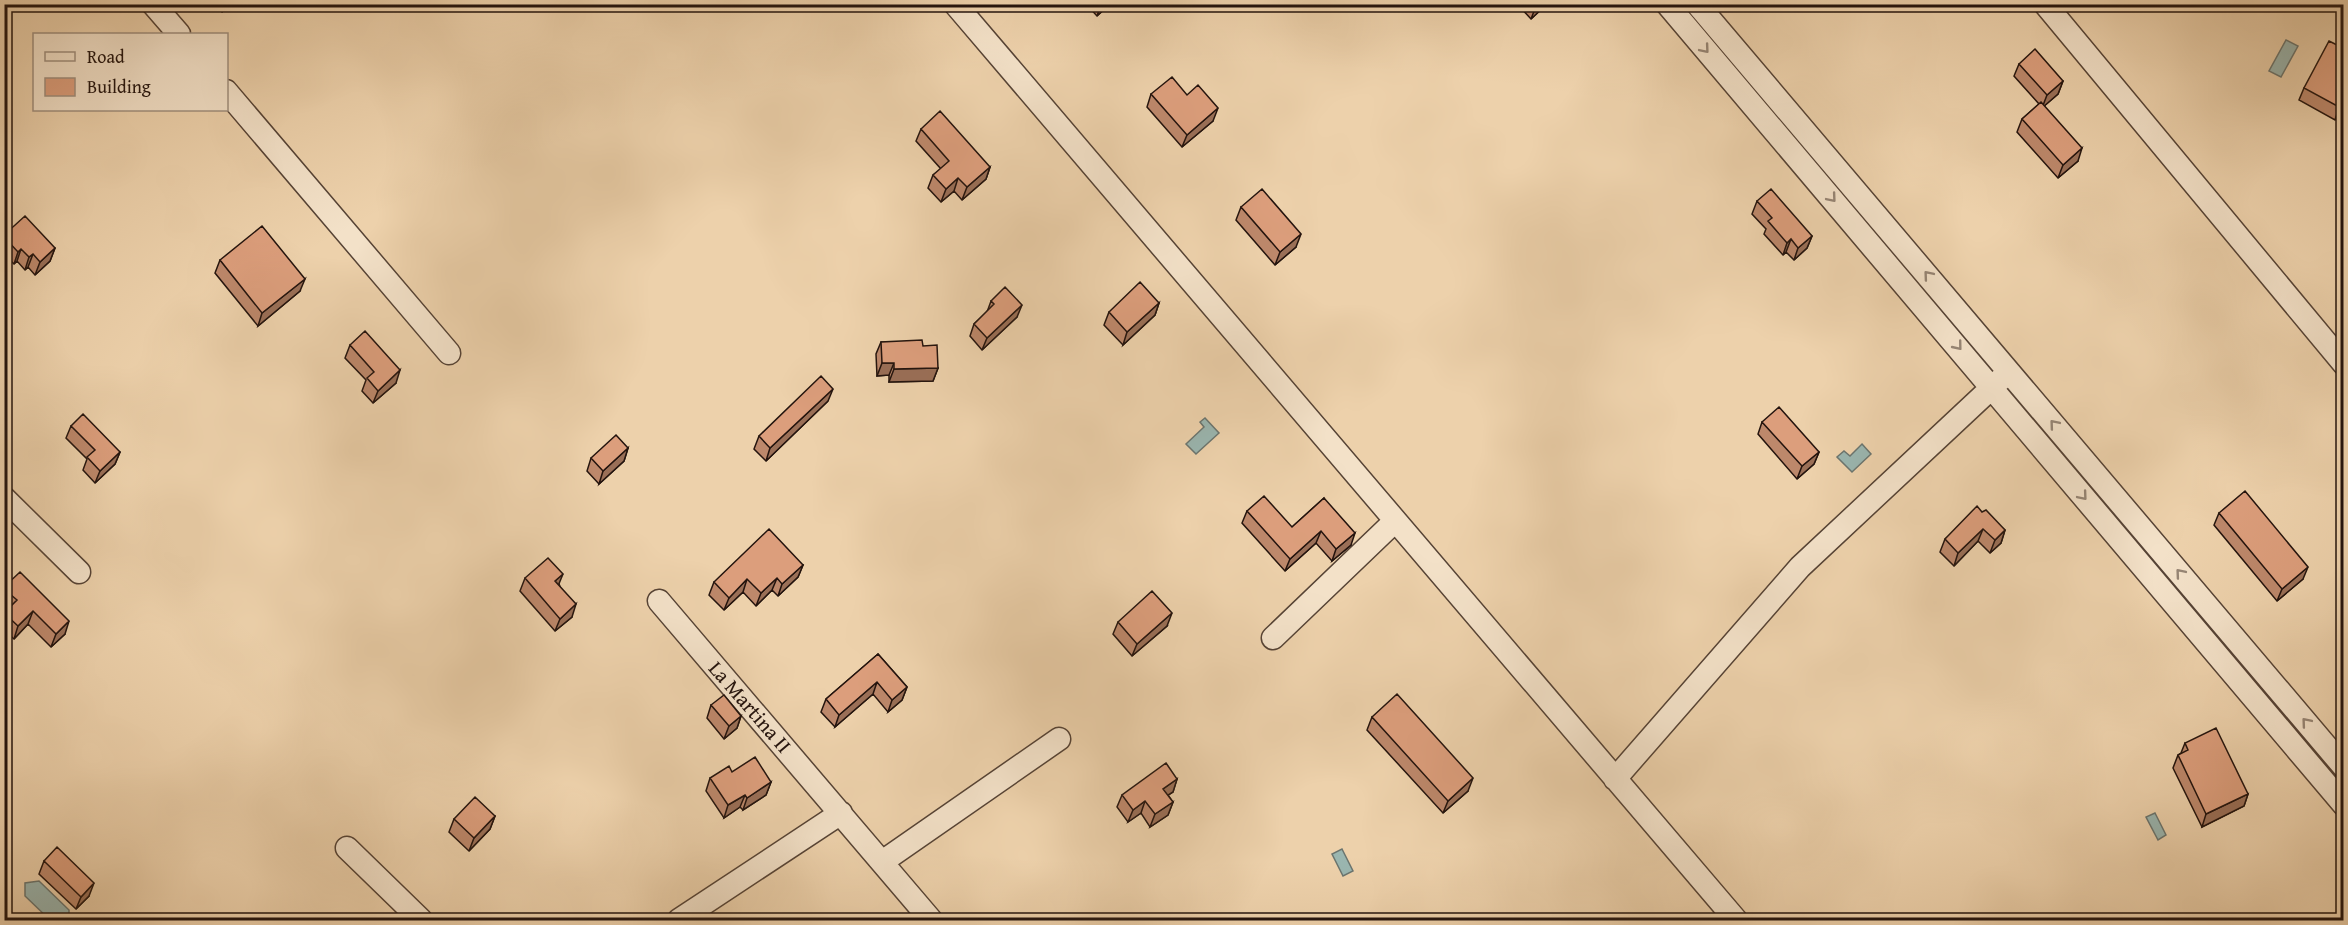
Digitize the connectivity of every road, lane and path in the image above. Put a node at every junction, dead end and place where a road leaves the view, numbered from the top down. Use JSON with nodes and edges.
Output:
{"nodes":[{"id":1,"x":153,"y":4,"type":"edge"},
{"id":2,"x":955,"y":4,"type":"edge"},
{"id":3,"x":1667,"y":4,"type":"edge"},
{"id":4,"x":1697,"y":4,"type":"edge"},
{"id":5,"x":2045,"y":4,"type":"edge"},
{"id":6,"x":177,"y":33,"type":"edge"},
{"id":7,"x":228,"y":93,"type":"edge"},
{"id":8,"x":449,"y":352,"type":"dead end"},
{"id":9,"x":2343,"y":364,"type":"edge"},
{"id":10,"x":2009,"y":372,"type":"junction"},
{"id":11,"x":1992,"y":388,"type":"junction"},
{"id":12,"x":4,"y":498,"type":"edge"},
{"id":13,"x":1394,"y":522,"type":"junction"},
{"id":14,"x":79,"y":573,"type":"dead end"},
{"id":15,"x":659,"y":602,"type":"dead end"},
{"id":16,"x":1273,"y":638,"type":"dead end"},
{"id":17,"x":1059,"y":740,"type":"dead end"},
{"id":18,"x":2343,"y":766,"type":"edge"},
{"id":19,"x":1615,"y":778,"type":"junction"},
{"id":20,"x":2343,"y":805,"type":"edge"},
{"id":21,"x":841,"y":813,"type":"junction"},
{"id":22,"x":347,"y":848,"type":"dead end"},
{"id":23,"x":882,"y":862,"type":"junction"},
{"id":24,"x":421,"y":921,"type":"edge"},
{"id":25,"x":680,"y":921,"type":"edge"},
{"id":26,"x":932,"y":921,"type":"edge"},
{"id":27,"x":1736,"y":921,"type":"edge"}],
"edges":[{"from":1,"to":6,"type":"street"},
{"from":2,"to":13,"type":"street"},
{"from":3,"to":11,"type":"street","one_way":true},
{"from":10,"to":4,"type":"street","one_way":true},
{"from":5,"to":9,"type":"street"},
{"from":7,"to":8,"type":"street"},
{"from":10,"to":11,"type":"street"},
{"from":18,"to":10,"type":"street","one_way":true},
{"from":11,"to":19,"type":"street"},
{"from":11,"to":20,"type":"street","one_way":true},
{"from":12,"to":14,"type":"street"},
{"from":13,"to":16,"type":"street"},
{"from":13,"to":19,"type":"street"},
{"from":15,"to":21,"type":"street","name":"La Martina II"},
{"from":17,"to":23,"type":"street"},
{"from":19,"to":27,"type":"street"},
{"from":21,"to":23,"type":"street","name":"La Martina II"},
{"from":21,"to":25,"type":"street"},
{"from":22,"to":24,"type":"street"},
{"from":23,"to":26,"type":"street","name":"La Martina II"}]}
